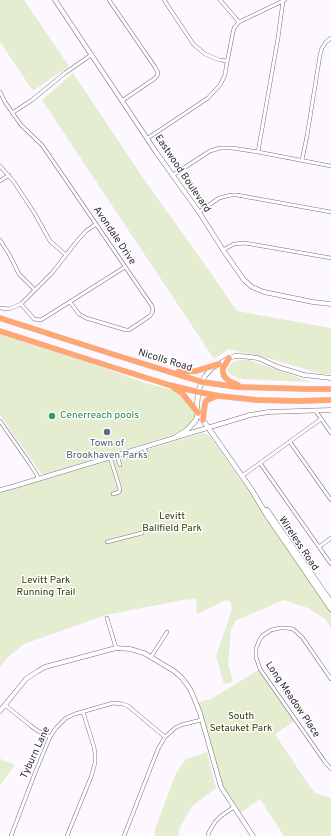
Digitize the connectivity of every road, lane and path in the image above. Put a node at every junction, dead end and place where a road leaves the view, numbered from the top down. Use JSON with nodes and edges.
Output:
{"nodes":[{"id":1,"x":55,"y":0,"type":"edge"},
{"id":2,"x":109,"y":0,"type":"edge"},
{"id":3,"x":164,"y":0,"type":"edge"},
{"id":4,"x":220,"y":0,"type":"edge"},
{"id":5,"x":284,"y":0,"type":"edge"},
{"id":6,"x":239,"y":22,"type":"junction"},
{"id":7,"x":331,"y":38,"type":"edge"},
{"id":8,"x":91,"y":55,"type":"junction"},
{"id":9,"x":227,"y":61,"type":"junction"},
{"id":10,"x":0,"y":92,"type":"edge"},
{"id":11,"x":122,"y":100,"type":"junction"},
{"id":12,"x":12,"y":113,"type":"junction"},
{"id":13,"x":148,"y":138,"type":"junction"},
{"id":14,"x":258,"y":152,"type":"junction"},
{"id":15,"x":302,"y":160,"type":"junction"},
{"id":16,"x":0,"y":166,"type":"edge"},
{"id":17,"x":331,"y":166,"type":"edge"},
{"id":18,"x":9,"y":174,"type":"junction"},
{"id":19,"x":173,"y":175,"type":"junction"},
{"id":20,"x":0,"y":181,"type":"edge"},
{"id":21,"x":199,"y":212,"type":"junction"},
{"id":22,"x":331,"y":212,"type":"edge"},
{"id":23,"x":96,"y":224,"type":"junction"},
{"id":24,"x":0,"y":240,"type":"edge"},
{"id":25,"x":223,"y":250,"type":"junction"},
{"id":26,"x":66,"y":255,"type":"junction"},
{"id":27,"x":331,"y":258,"type":"edge"},
{"id":28,"x":125,"y":267,"type":"junction"},
{"id":29,"x":35,"y":290,"type":"junction"},
{"id":30,"x":70,"y":302,"type":"junction"},
{"id":31,"x":21,"y":304,"type":"junction"},
{"id":32,"x":331,"y":304,"type":"edge"},
{"id":33,"x":0,"y":308,"type":"edge"},
{"id":34,"x":0,"y":318,"type":"edge"},
{"id":35,"x":0,"y":331,"type":"edge"},
{"id":36,"x":229,"y":358,"type":"junction"},
{"id":37,"x":219,"y":364,"type":"junction"},
{"id":38,"x":168,"y":371,"type":"junction"},
{"id":39,"x":331,"y":378,"type":"edge"},
{"id":40,"x":202,"y":382,"type":"junction"},
{"id":41,"x":169,"y":384,"type":"junction"},
{"id":42,"x":244,"y":387,"type":"junction"},
{"id":43,"x":331,"y":389,"type":"edge"},
{"id":44,"x":198,"y":392,"type":"junction"},
{"id":45,"x":219,"y":396,"type":"junction"},
{"id":46,"x":331,"y":400,"type":"edge"},
{"id":47,"x":315,"y":410,"type":"junction"},
{"id":48,"x":331,"y":410,"type":"edge"},
{"id":49,"x":198,"y":413,"type":"junction"},
{"id":50,"x":321,"y":419,"type":"junction"},
{"id":51,"x":203,"y":420,"type":"junction"},
{"id":52,"x":0,"y":421,"type":"edge"},
{"id":53,"x":4,"y":427,"type":"junction"},
{"id":54,"x":208,"y":427,"type":"junction"},
{"id":55,"x":0,"y":431,"type":"edge"},
{"id":56,"x":331,"y":433,"type":"edge"},
{"id":57,"x":176,"y":437,"type":"junction"},
{"id":58,"x":290,"y":442,"type":"junction"},
{"id":59,"x":144,"y":447,"type":"junction"},
{"id":60,"x":117,"y":455,"type":"junction"},
{"id":61,"x":110,"y":457,"type":"junction"},
{"id":62,"x":147,"y":457,"type":"dead end"},
{"id":63,"x":260,"y":463,"type":"junction"},
{"id":64,"x":120,"y":465,"type":"dead end"},
{"id":65,"x":242,"y":476,"type":"junction"},
{"id":66,"x":38,"y":479,"type":"junction"},
{"id":67,"x":251,"y":489,"type":"junction"},
{"id":68,"x":0,"y":490,"type":"edge"},
{"id":69,"x":113,"y":494,"type":"dead end"},
{"id":70,"x":331,"y":500,"type":"edge"},
{"id":71,"x":142,"y":533,"type":"dead end"},
{"id":72,"x":331,"y":538,"type":"edge"},
{"id":73,"x":107,"y":542,"type":"dead end"},
{"id":74,"x":319,"y":547,"type":"junction"},
{"id":75,"x":331,"y":564,"type":"edge"},
{"id":76,"x":331,"y":602,"type":"edge"},
{"id":77,"x":331,"y":609,"type":"edge"},
{"id":78,"x":107,"y":618,"type":"dead end"},
{"id":79,"x":167,"y":632,"type":"dead end"},
{"id":80,"x":116,"y":648,"type":"junction"},
{"id":81,"x":151,"y":657,"type":"junction"},
{"id":82,"x":331,"y":679,"type":"edge"},
{"id":83,"x":5,"y":705,"type":"junction"},
{"id":84,"x":0,"y":711,"type":"edge"},
{"id":85,"x":83,"y":712,"type":"junction"},
{"id":86,"x":201,"y":720,"type":"junction"},
{"id":87,"x":50,"y":737,"type":"junction"},
{"id":88,"x":165,"y":737,"type":"junction"},
{"id":89,"x":331,"y":769,"type":"edge"},
{"id":90,"x":234,"y":807,"type":"junction"},
{"id":91,"x":11,"y":836,"type":"edge"},
{"id":92,"x":67,"y":836,"type":"edge"},
{"id":93,"x":124,"y":836,"type":"edge"},
{"id":94,"x":208,"y":836,"type":"edge"},
{"id":95,"x":254,"y":836,"type":"edge"}],
"edges":[{"from":1,"to":8,"type":"street","name":"Eastwood Boulevard"},
{"from":2,"to":11,"type":"street"},
{"from":3,"to":9,"type":"street"},
{"from":4,"to":6,"type":"street"},
{"from":5,"to":6,"type":"street"},
{"from":5,"to":14,"type":"street"},
{"from":6,"to":9,"type":"street"},
{"from":7,"to":15,"type":"street"},
{"from":8,"to":11,"type":"street","name":"Eastwood Boulevard"},
{"from":8,"to":12,"type":"street"},
{"from":9,"to":13,"type":"street"},
{"from":10,"to":12,"type":"street","name":"Avondale Drive"},
{"from":11,"to":13,"type":"street","name":"Eastwood Boulevard"},
{"from":12,"to":23,"type":"street","name":"Avondale Drive"},
{"from":13,"to":19,"type":"street","name":"Eastwood Boulevard"},
{"from":14,"to":15,"type":"street"},
{"from":14,"to":19,"type":"street"},
{"from":15,"to":17,"type":"street"},
{"from":16,"to":18,"type":"street"},
{"from":18,"to":20,"type":"street"},
{"from":18,"to":26,"type":"street"},
{"from":19,"to":21,"type":"street","name":"Eastwood Boulevard"},
{"from":21,"to":22,"type":"street"},
{"from":21,"to":25,"type":"street","name":"Eastwood Boulevard"},
{"from":23,"to":26,"type":"street"},
{"from":23,"to":28,"type":"street","name":"Avondale Drive"},
{"from":24,"to":29,"type":"street"},
{"from":25,"to":27,"type":"street"},
{"from":25,"to":32,"type":"street","name":"Eastwood Boulevard"},
{"from":26,"to":29,"type":"street"},
{"from":28,"to":30,"type":"street"},
{"from":28,"to":30,"type":"street","name":"Avondale Drive"},
{"from":29,"to":31,"type":"street"},
{"from":30,"to":31,"type":"street"},
{"from":31,"to":33,"type":"street"},
{"from":34,"to":38,"type":"highway","name":"Nicolls Road"},
{"from":35,"to":41,"type":"highway","name":"Nicolls Road"},
{"from":36,"to":37,"type":"street"},
{"from":36,"to":39,"type":"street"},
{"from":36,"to":42,"type":"highway"},
{"from":37,"to":38,"type":"highway"},
{"from":37,"to":40,"type":"street"},
{"from":38,"to":40,"type":"highway","name":"Nicolls Road"},
{"from":40,"to":42,"type":"highway","name":"Nicolls Road"},
{"from":40,"to":44,"type":"main road"},
{"from":41,"to":44,"type":"highway","name":"Nicolls Road"},
{"from":41,"to":49,"type":"highway"},
{"from":42,"to":43,"type":"highway","name":"Nicolls Road"},
{"from":44,"to":45,"type":"highway","name":"Nicolls Road"},
{"from":44,"to":49,"type":"main road"},
{"from":45,"to":46,"type":"highway","name":"Nicolls Road"},
{"from":45,"to":51,"type":"highway"},
{"from":47,"to":48,"type":"street"},
{"from":47,"to":50,"type":"street"},
{"from":47,"to":54,"type":"street"},
{"from":49,"to":51,"type":"main road","name":"Wireless Road"},
{"from":49,"to":57,"type":"main road"},
{"from":50,"to":56,"type":"street"},
{"from":50,"to":58,"type":"street"},
{"from":51,"to":54,"type":"main road","name":"Wireless Road"},
{"from":52,"to":53,"type":"street"},
{"from":53,"to":55,"type":"street"},
{"from":53,"to":66,"type":"street"},
{"from":54,"to":57,"type":"street"},
{"from":54,"to":65,"type":"main road","name":"Wireless Road"},
{"from":57,"to":59,"type":"street"},
{"from":58,"to":63,"type":"street"},
{"from":58,"to":70,"type":"street"},
{"from":59,"to":60,"type":"street"},
{"from":59,"to":62,"type":"street"},
{"from":60,"to":61,"type":"street"},
{"from":60,"to":64,"type":"street"},
{"from":61,"to":66,"type":"street"},
{"from":61,"to":69,"type":"street"},
{"from":63,"to":65,"type":"street"},
{"from":63,"to":74,"type":"street"},
{"from":65,"to":67,"type":"main road","name":"Wireless Road"},
{"from":66,"to":68,"type":"street"},
{"from":67,"to":76,"type":"main road","name":"Wireless Road"},
{"from":67,"to":77,"type":"main road","name":"Wireless Road"},
{"from":71,"to":73,"type":"street"},
{"from":72,"to":74,"type":"street"},
{"from":74,"to":75,"type":"street"},
{"from":78,"to":80,"type":"street"},
{"from":79,"to":81,"type":"street"},
{"from":80,"to":81,"type":"street"},
{"from":80,"to":83,"type":"street"},
{"from":81,"to":86,"type":"street"},
{"from":82,"to":89,"type":"street","name":"Long Meadow Place"},
{"from":83,"to":84,"type":"street"},
{"from":83,"to":87,"type":"street"},
{"from":85,"to":87,"type":"street","name":"Tyburn Lane"},
{"from":85,"to":88,"type":"street","name":"Tyburn Lane"},
{"from":85,"to":92,"type":"street"},
{"from":86,"to":88,"type":"street"},
{"from":86,"to":90,"type":"street"},
{"from":87,"to":91,"type":"street","name":"Tyburn Lane"},
{"from":88,"to":93,"type":"street"},
{"from":90,"to":94,"type":"street"},
{"from":90,"to":95,"type":"street"}]}
